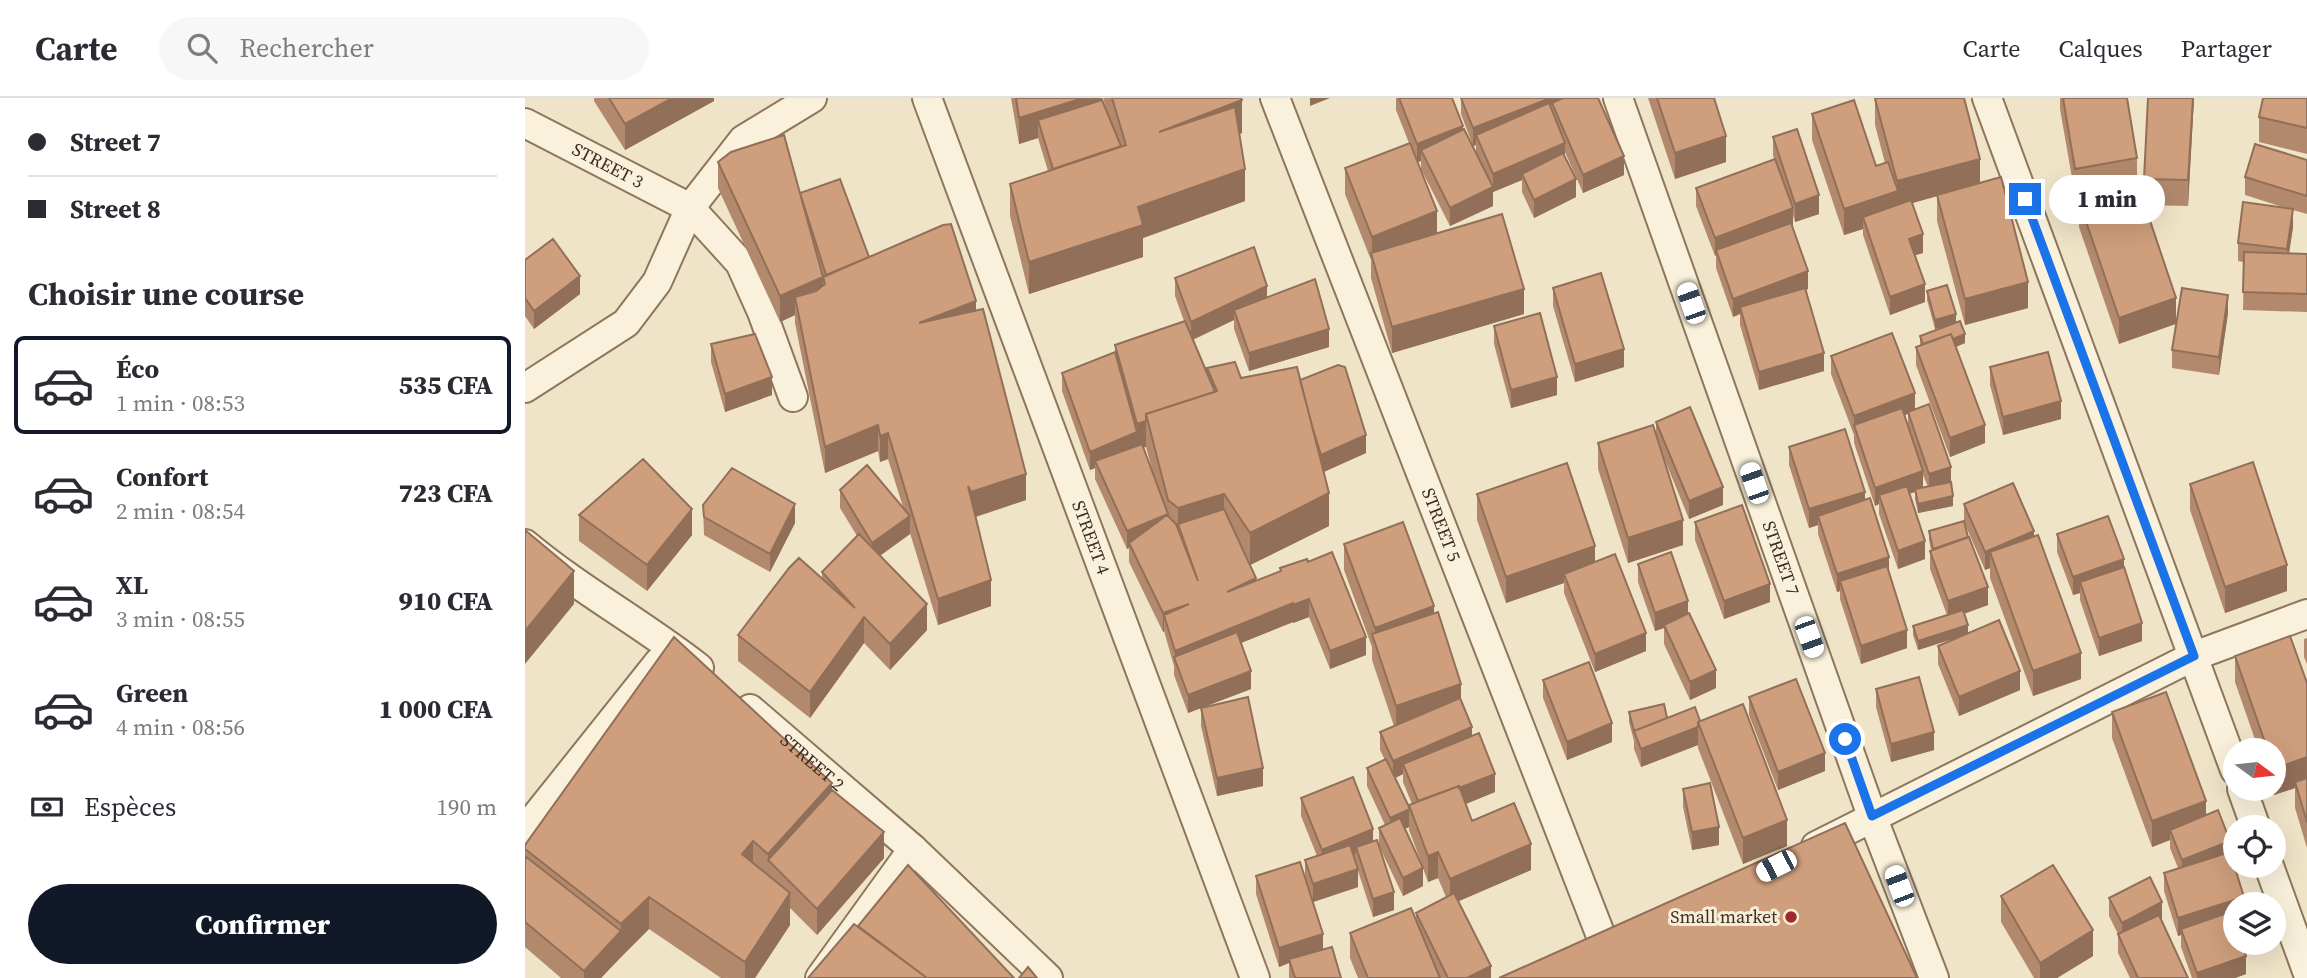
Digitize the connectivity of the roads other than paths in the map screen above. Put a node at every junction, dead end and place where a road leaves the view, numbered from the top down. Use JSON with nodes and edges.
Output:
{"nodes":[{"id":1,"x":812,"y":98,"type":"edge"},
{"id":2,"x":927,"y":98,"type":"edge"},
{"id":3,"x":1275,"y":98,"type":"edge"},
{"id":4,"x":1618,"y":98,"type":"edge"},
{"id":5,"x":1987,"y":98,"type":"edge"},
{"id":6,"x":525,"y":122,"type":"edge"},
{"id":7,"x":690,"y":208,"type":"junction"},
{"id":8,"x":525,"y":388,"type":"edge"},
{"id":9,"x":793,"y":397,"type":"dead end"},
{"id":10,"x":525,"y":544,"type":"edge"},
{"id":11,"x":2307,"y":614,"type":"edge"},
{"id":12,"x":671,"y":646,"type":"junction"},
{"id":13,"x":2194,"y":656,"type":"junction"},
{"id":14,"x":2223,"y":738,"type":"edge"},
{"id":15,"x":1872,"y":816,"type":"junction"},
{"id":16,"x":525,"y":830,"type":"edge"},
{"id":17,"x":913,"y":849,"type":"junction"},
{"id":18,"x":1788,"y":860,"type":"edge"},
{"id":19,"x":2273,"y":878,"type":"edge"},
{"id":20,"x":1608,"y":954,"type":"edge"},
{"id":21,"x":2307,"y":971,"type":"edge"},
{"id":22,"x":820,"y":978,"type":"edge"},
{"id":23,"x":1048,"y":978,"type":"edge"},
{"id":24,"x":1255,"y":978,"type":"edge"},
{"id":25,"x":1934,"y":978,"type":"edge"}],
"edges":[{"from":1,"to":7,"type":"street"},
{"from":2,"to":24,"type":"street","name":"STREET 4"},
{"from":3,"to":20,"type":"street","name":"STREET 5"},
{"from":4,"to":15,"type":"street","name":"STREET 7"},
{"from":5,"to":13,"type":"street"},
{"from":6,"to":7,"type":"street","name":"STREET 3"},
{"from":7,"to":8,"type":"street"},
{"from":7,"to":9,"type":"street"},
{"from":10,"to":12,"type":"street","name":"STREET 2"},
{"from":11,"to":13,"type":"street"},
{"from":12,"to":16,"type":"street"},
{"from":12,"to":17,"type":"street","name":"STREET 2"},
{"from":13,"to":14,"type":"street"},
{"from":13,"to":15,"type":"street"},
{"from":15,"to":18,"type":"street"},
{"from":15,"to":25,"type":"street","name":"STREET 7"},
{"from":17,"to":22,"type":"street"},
{"from":17,"to":23,"type":"street","name":"STREET 2"},
{"from":19,"to":21,"type":"street"}]}
